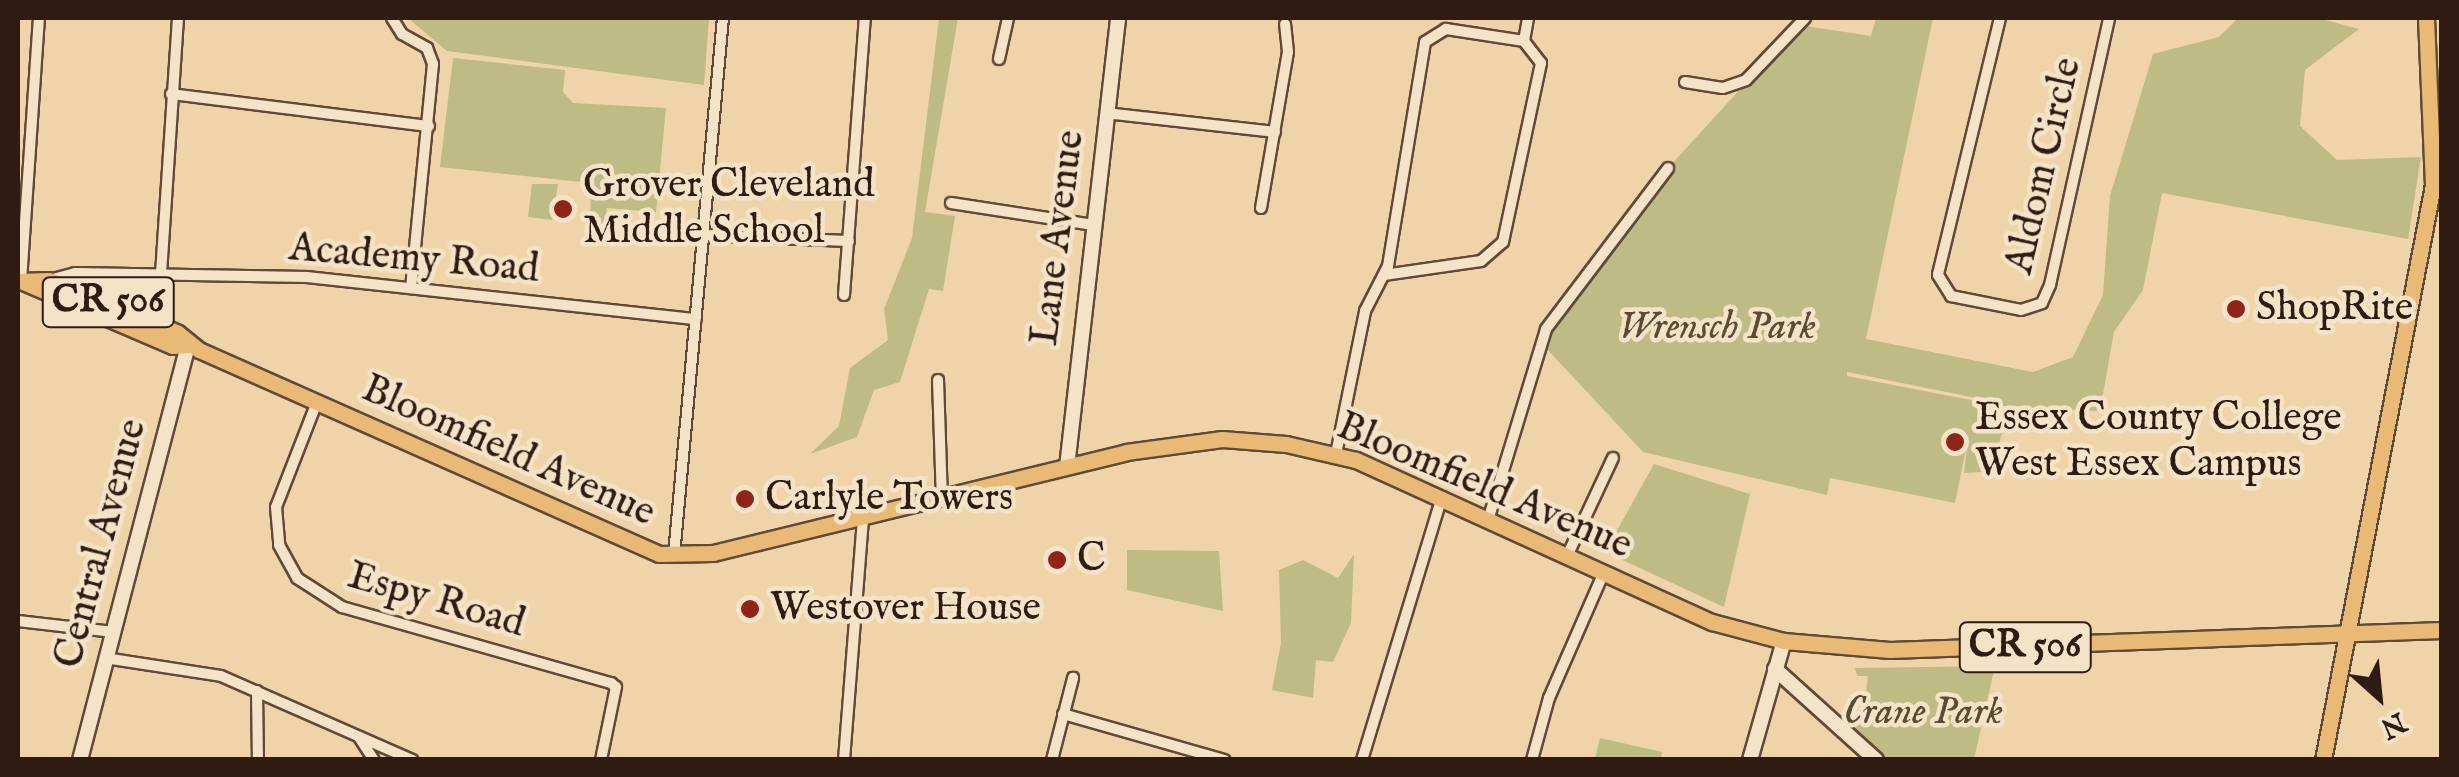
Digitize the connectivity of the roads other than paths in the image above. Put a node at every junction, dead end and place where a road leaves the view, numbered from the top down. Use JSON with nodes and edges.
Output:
{"nodes":[{"id":1,"x":39,"y":18,"type":"edge"},
{"id":2,"x":178,"y":18,"type":"edge"},
{"id":3,"x":392,"y":18,"type":"edge"},
{"id":4,"x":723,"y":18,"type":"edge"},
{"id":5,"x":865,"y":18,"type":"edge"},
{"id":6,"x":1008,"y":18,"type":"edge"},
{"id":7,"x":1118,"y":18,"type":"edge"},
{"id":8,"x":1528,"y":18,"type":"edge"},
{"id":9,"x":1806,"y":18,"type":"edge"},
{"id":10,"x":2000,"y":18,"type":"edge"},
{"id":11,"x":2109,"y":18,"type":"edge"},
{"id":12,"x":2426,"y":18,"type":"edge"},
{"id":13,"x":1286,"y":24,"type":"dead end"},
{"id":14,"x":1524,"y":41,"type":"junction"},
{"id":15,"x":999,"y":59,"type":"dead end"},
{"id":16,"x":1684,"y":82,"type":"dead end"},
{"id":17,"x":171,"y":94,"type":"junction"},
{"id":18,"x":1106,"y":113,"type":"junction"},
{"id":19,"x":429,"y":126,"type":"junction"},
{"id":20,"x":1275,"y":132,"type":"junction"},
{"id":21,"x":1668,"y":168,"type":"dead end"},
{"id":22,"x":2438,"y":191,"type":"edge"},
{"id":23,"x":951,"y":203,"type":"dead end"},
{"id":24,"x":1261,"y":208,"type":"dead end"},
{"id":25,"x":1093,"y":225,"type":"junction"},
{"id":26,"x":703,"y":235,"type":"junction"},
{"id":27,"x":849,"y":241,"type":"junction"},
{"id":28,"x":126,"y":274,"type":"junction"},
{"id":29,"x":161,"y":274,"type":"junction"},
{"id":30,"x":1384,"y":275,"type":"junction"},
{"id":31,"x":48,"y":280,"type":"junction"},
{"id":32,"x":19,"y":281,"type":"edge"},
{"id":33,"x":410,"y":288,"type":"junction"},
{"id":34,"x":844,"y":295,"type":"dead end"},
{"id":35,"x":97,"y":304,"type":"junction"},
{"id":36,"x":696,"y":319,"type":"junction"},
{"id":37,"x":188,"y":345,"type":"junction"},
{"id":38,"x":938,"y":380,"type":"dead end"},
{"id":39,"x":317,"y":402,"type":"junction"},
{"id":40,"x":1336,"y":454,"type":"junction"},
{"id":41,"x":1613,"y":458,"type":"dead end"},
{"id":42,"x":1066,"y":466,"type":"junction"},
{"id":43,"x":1442,"y":496,"type":"junction"},
{"id":44,"x":942,"y":498,"type":"junction"},
{"id":45,"x":863,"y":517,"type":"junction"},
{"id":46,"x":1489,"y":517,"type":"junction"},
{"id":47,"x":1568,"y":554,"type":"junction"},
{"id":48,"x":674,"y":556,"type":"junction"},
{"id":49,"x":1604,"y":572,"type":"junction"},
{"id":50,"x":18,"y":621,"type":"edge"},
{"id":51,"x":2442,"y":630,"type":"edge"},
{"id":52,"x":113,"y":632,"type":"junction"},
{"id":53,"x":2348,"y":634,"type":"junction"},
{"id":54,"x":1784,"y":642,"type":"junction"},
{"id":55,"x":105,"y":658,"type":"junction"},
{"id":56,"x":1775,"y":669,"type":"junction"},
{"id":57,"x":1073,"y":678,"type":"dead end"},
{"id":58,"x":257,"y":691,"type":"junction"},
{"id":59,"x":1063,"y":714,"type":"junction"},
{"id":60,"x":358,"y":736,"type":"junction"},
{"id":61,"x":80,"y":760,"type":"edge"},
{"id":62,"x":258,"y":760,"type":"edge"},
{"id":63,"x":374,"y":760,"type":"edge"},
{"id":64,"x":412,"y":760,"type":"edge"},
{"id":65,"x":602,"y":760,"type":"edge"},
{"id":66,"x":844,"y":760,"type":"edge"},
{"id":67,"x":1052,"y":760,"type":"edge"},
{"id":68,"x":1224,"y":760,"type":"edge"},
{"id":69,"x":1362,"y":760,"type":"edge"},
{"id":70,"x":1532,"y":760,"type":"edge"},
{"id":71,"x":1750,"y":760,"type":"edge"},
{"id":72,"x":1876,"y":760,"type":"edge"},
{"id":73,"x":2323,"y":760,"type":"edge"}],
"edges":[{"from":1,"to":32,"type":"street"},
{"from":2,"to":17,"type":"street"},
{"from":3,"to":19,"type":"street"},
{"from":4,"to":26,"type":"street"},
{"from":5,"to":27,"type":"street"},
{"from":6,"to":15,"type":"street"},
{"from":7,"to":18,"type":"street","name":"Lane Avenue"},
{"from":8,"to":14,"type":"street"},
{"from":9,"to":16,"type":"street"},
{"from":10,"to":11,"type":"street","name":"Aldom Circle"},
{"from":12,"to":22,"type":"main road"},
{"from":13,"to":20,"type":"street"},
{"from":14,"to":30,"type":"street"},
{"from":14,"to":30,"type":"street"},
{"from":17,"to":19,"type":"street"},
{"from":17,"to":29,"type":"street"},
{"from":18,"to":20,"type":"street"},
{"from":18,"to":25,"type":"street","name":"Lane Avenue"},
{"from":19,"to":33,"type":"street"},
{"from":20,"to":24,"type":"street"},
{"from":21,"to":46,"type":"street"},
{"from":22,"to":53,"type":"main road"},
{"from":23,"to":25,"type":"street"},
{"from":25,"to":42,"type":"street","name":"Lane Avenue"},
{"from":26,"to":27,"type":"street"},
{"from":26,"to":36,"type":"street"},
{"from":27,"to":34,"type":"street"},
{"from":28,"to":29,"type":"street","name":"Academy Road"},
{"from":28,"to":31,"type":"street","name":"Academy Road"},
{"from":28,"to":35,"type":"street"},
{"from":29,"to":33,"type":"street","name":"Academy Road"},
{"from":30,"to":40,"type":"street"},
{"from":31,"to":32,"type":"main road","name":"Bloomfield Avenue","number":"CR 506"},
{"from":31,"to":35,"type":"main road","name":"Bloomfield Avenue","number":"CR 506"},
{"from":32,"to":35,"type":"main road","name":"Bloomfield Avenue","number":"CR 506"},
{"from":33,"to":36,"type":"street","name":"Academy Road"},
{"from":35,"to":37,"type":"main road","name":"Bloomfield Avenue","number":"CR 506"},
{"from":36,"to":48,"type":"street"},
{"from":37,"to":39,"type":"main road","name":"Bloomfield Avenue","number":"CR 506"},
{"from":37,"to":52,"type":"street","name":"Central Avenue"},
{"from":38,"to":44,"type":"street"},
{"from":39,"to":48,"type":"main road","name":"Bloomfield Avenue","number":"CR 506"},
{"from":39,"to":65,"type":"street","name":"Espy Road"},
{"from":40,"to":42,"type":"main road","name":"Bloomfield Avenue","number":"CR 506"},
{"from":40,"to":43,"type":"main road","name":"Bloomfield Avenue","number":"CR 506"},
{"from":41,"to":47,"type":"street"},
{"from":42,"to":44,"type":"main road","name":"Bloomfield Avenue","number":"CR 506"},
{"from":43,"to":46,"type":"main road","name":"Bloomfield Avenue","number":"CR 506"},
{"from":43,"to":69,"type":"street"},
{"from":44,"to":45,"type":"main road","name":"Bloomfield Avenue","number":"CR 506"},
{"from":45,"to":48,"type":"main road","name":"Bloomfield Avenue","number":"CR 506"},
{"from":45,"to":66,"type":"street"},
{"from":46,"to":47,"type":"main road","name":"Bloomfield Avenue","number":"CR 506"},
{"from":47,"to":49,"type":"main road","name":"Bloomfield Avenue","number":"CR 506"},
{"from":49,"to":54,"type":"main road","name":"Bloomfield Avenue","number":"CR 506"},
{"from":49,"to":70,"type":"street"},
{"from":50,"to":52,"type":"street"},
{"from":51,"to":53,"type":"main road","name":"Bloomfield Avenue","number":"CR 506"},
{"from":52,"to":55,"type":"street","name":"Central Avenue"},
{"from":53,"to":54,"type":"main road","name":"Bloomfield Avenue","number":"CR 506"},
{"from":53,"to":73,"type":"main road"},
{"from":54,"to":56,"type":"street"},
{"from":55,"to":58,"type":"street"},
{"from":55,"to":61,"type":"street","name":"Central Avenue"},
{"from":56,"to":71,"type":"street"},
{"from":56,"to":72,"type":"street"},
{"from":57,"to":59,"type":"street"},
{"from":58,"to":60,"type":"street"},
{"from":58,"to":62,"type":"street"},
{"from":59,"to":67,"type":"street"},
{"from":59,"to":68,"type":"street"},
{"from":60,"to":63,"type":"street"},
{"from":60,"to":64,"type":"street"}]}
